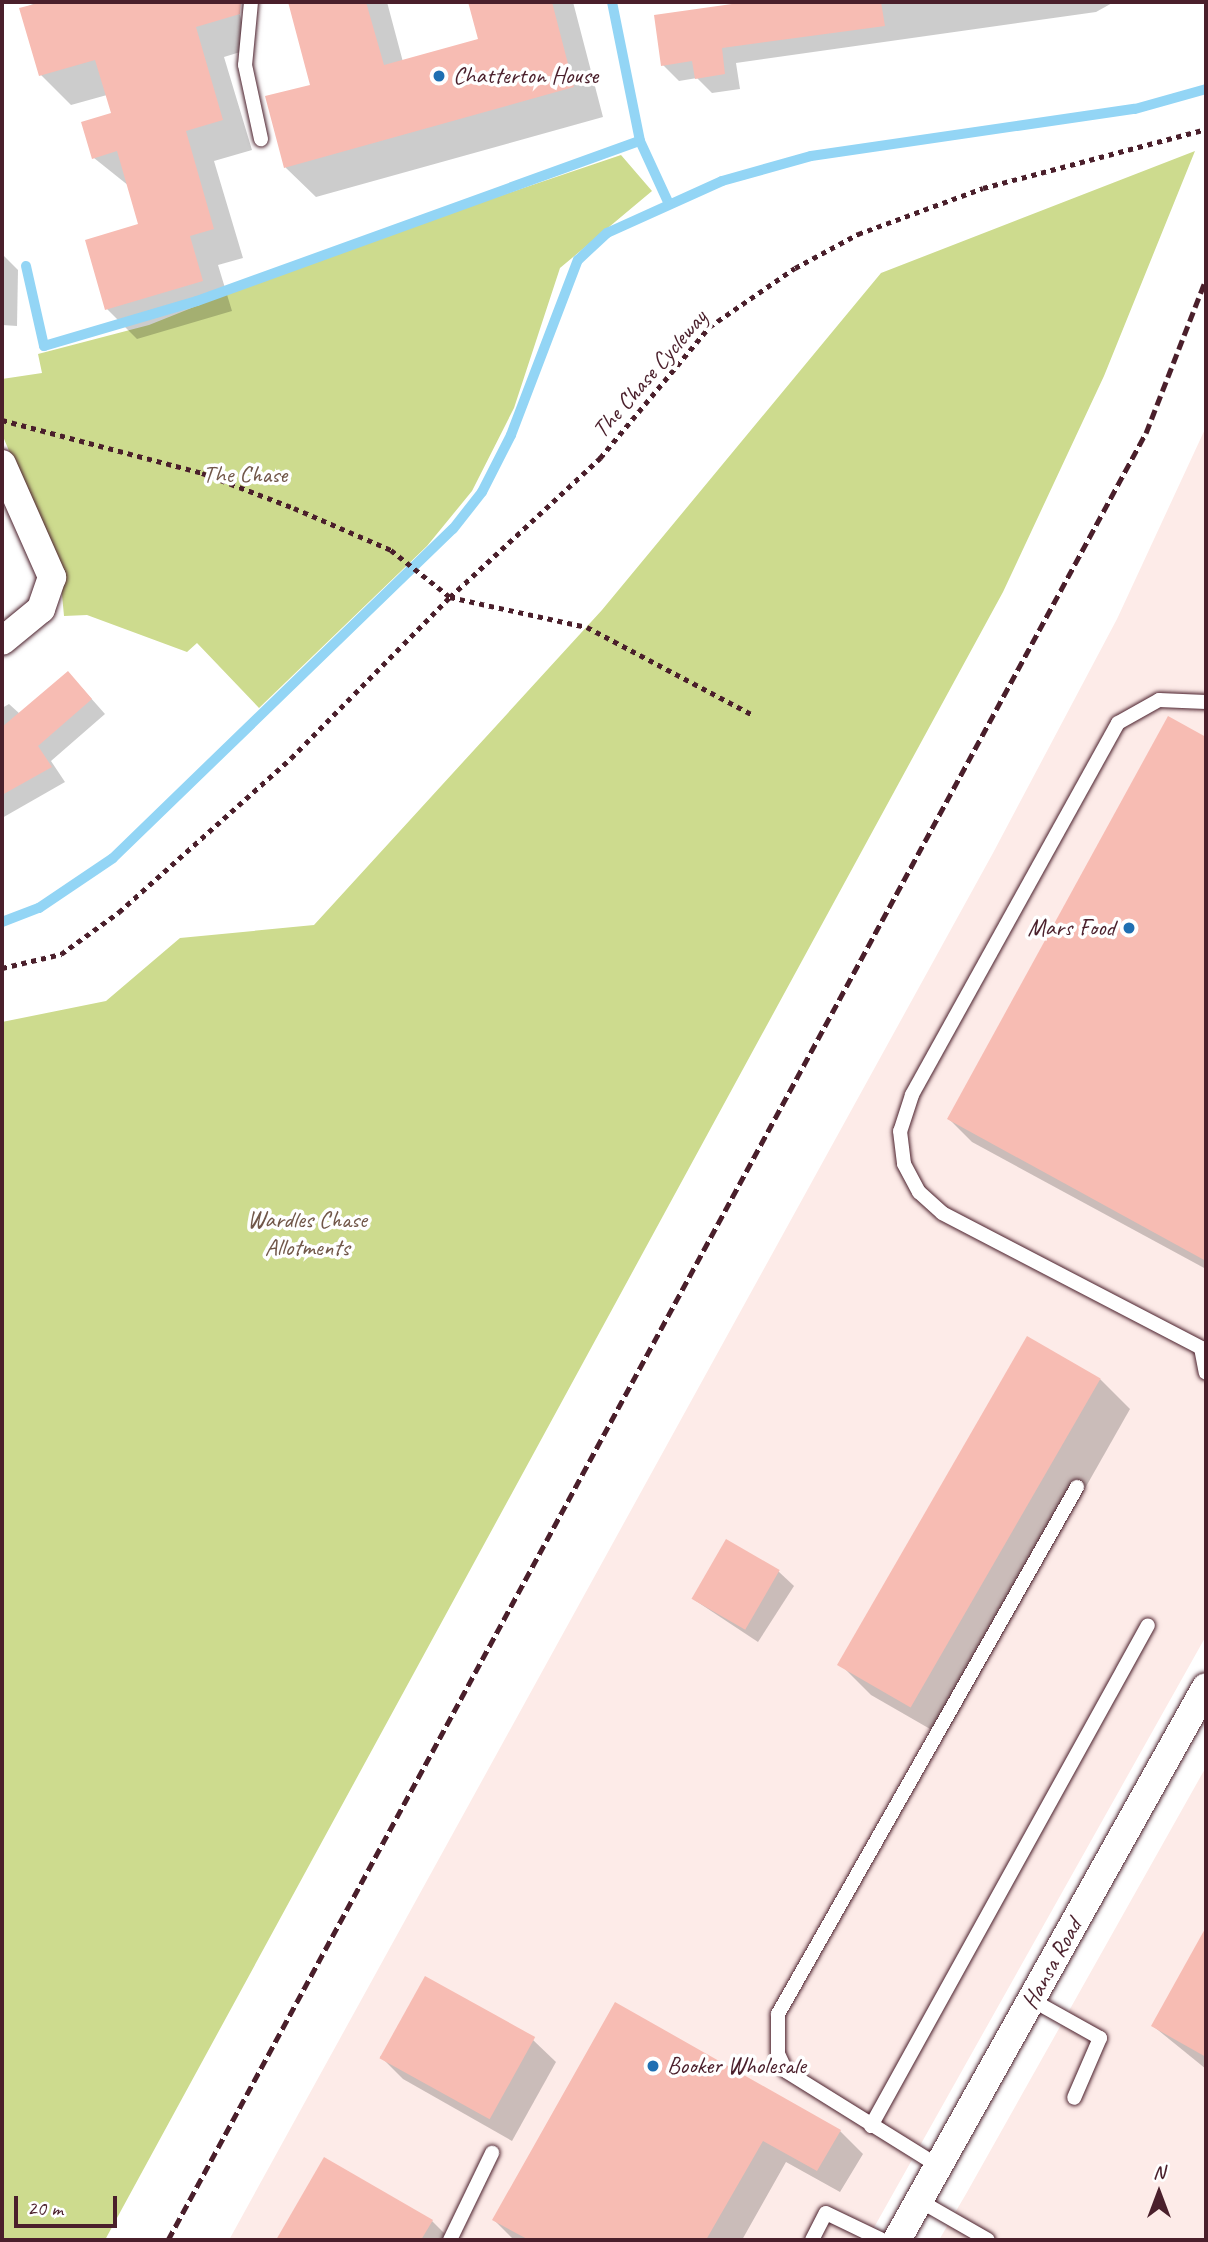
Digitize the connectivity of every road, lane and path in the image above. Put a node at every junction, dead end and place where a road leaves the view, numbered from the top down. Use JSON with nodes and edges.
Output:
{"nodes":[{"id":1,"x":251,"y":2,"type":"edge"},
{"id":2,"x":1206,"y":129,"type":"edge"},
{"id":3,"x":261,"y":139,"type":"dead end"},
{"id":4,"x":2,"y":420,"type":"edge"},
{"id":5,"x":2,"y":464,"type":"edge"},
{"id":6,"x":450,"y":597,"type":"junction"},
{"id":7,"x":2,"y":641,"type":"edge"},
{"id":8,"x":1206,"y":702,"type":"edge"},
{"id":9,"x":753,"y":715,"type":"dead end"},
{"id":10,"x":2,"y":968,"type":"edge"},
{"id":11,"x":1203,"y":1350,"type":"edge"},
{"id":12,"x":1206,"y":1373,"type":"edge"},
{"id":13,"x":1077,"y":1487,"type":"dead end"},
{"id":14,"x":1148,"y":1625,"type":"dead end"},
{"id":15,"x":1206,"y":1687,"type":"edge"},
{"id":16,"x":1032,"y":2000,"type":"junction"},
{"id":17,"x":1074,"y":2098,"type":"dead end"},
{"id":18,"x":871,"y":2126,"type":"junction"},
{"id":19,"x":492,"y":2153,"type":"dead end"},
{"id":20,"x":940,"y":2167,"type":"junction"},
{"id":21,"x":920,"y":2201,"type":"junction"},
{"id":22,"x":450,"y":2240,"type":"edge"},
{"id":23,"x":812,"y":2240,"type":"edge"},
{"id":24,"x":882,"y":2240,"type":"edge"},
{"id":25,"x":897,"y":2240,"type":"edge"},
{"id":26,"x":988,"y":2240,"type":"edge"}],
"edges":[{"from":1,"to":3,"type":"lane"},
{"from":2,"to":6,"type":"path","name":"The Chase Cycleway"},
{"from":4,"to":6,"type":"path"},
{"from":5,"to":7,"type":"street"},
{"from":6,"to":9,"type":"path"},
{"from":6,"to":10,"type":"path","name":"The Chase Cycleway"},
{"from":8,"to":11,"type":"lane"},
{"from":11,"to":12,"type":"lane"},
{"from":13,"to":18,"type":"lane"},
{"from":14,"to":18,"type":"lane"},
{"from":15,"to":16,"type":"street","name":"Hansa Road"},
{"from":16,"to":17,"type":"lane"},
{"from":16,"to":20,"type":"street","name":"Hansa Road"},
{"from":18,"to":20,"type":"lane"},
{"from":19,"to":22,"type":"lane"},
{"from":20,"to":21,"type":"street","name":"Hansa Road"},
{"from":21,"to":25,"type":"street","name":"Hansa Road"},
{"from":21,"to":26,"type":"lane"},
{"from":23,"to":24,"type":"lane"}]}
